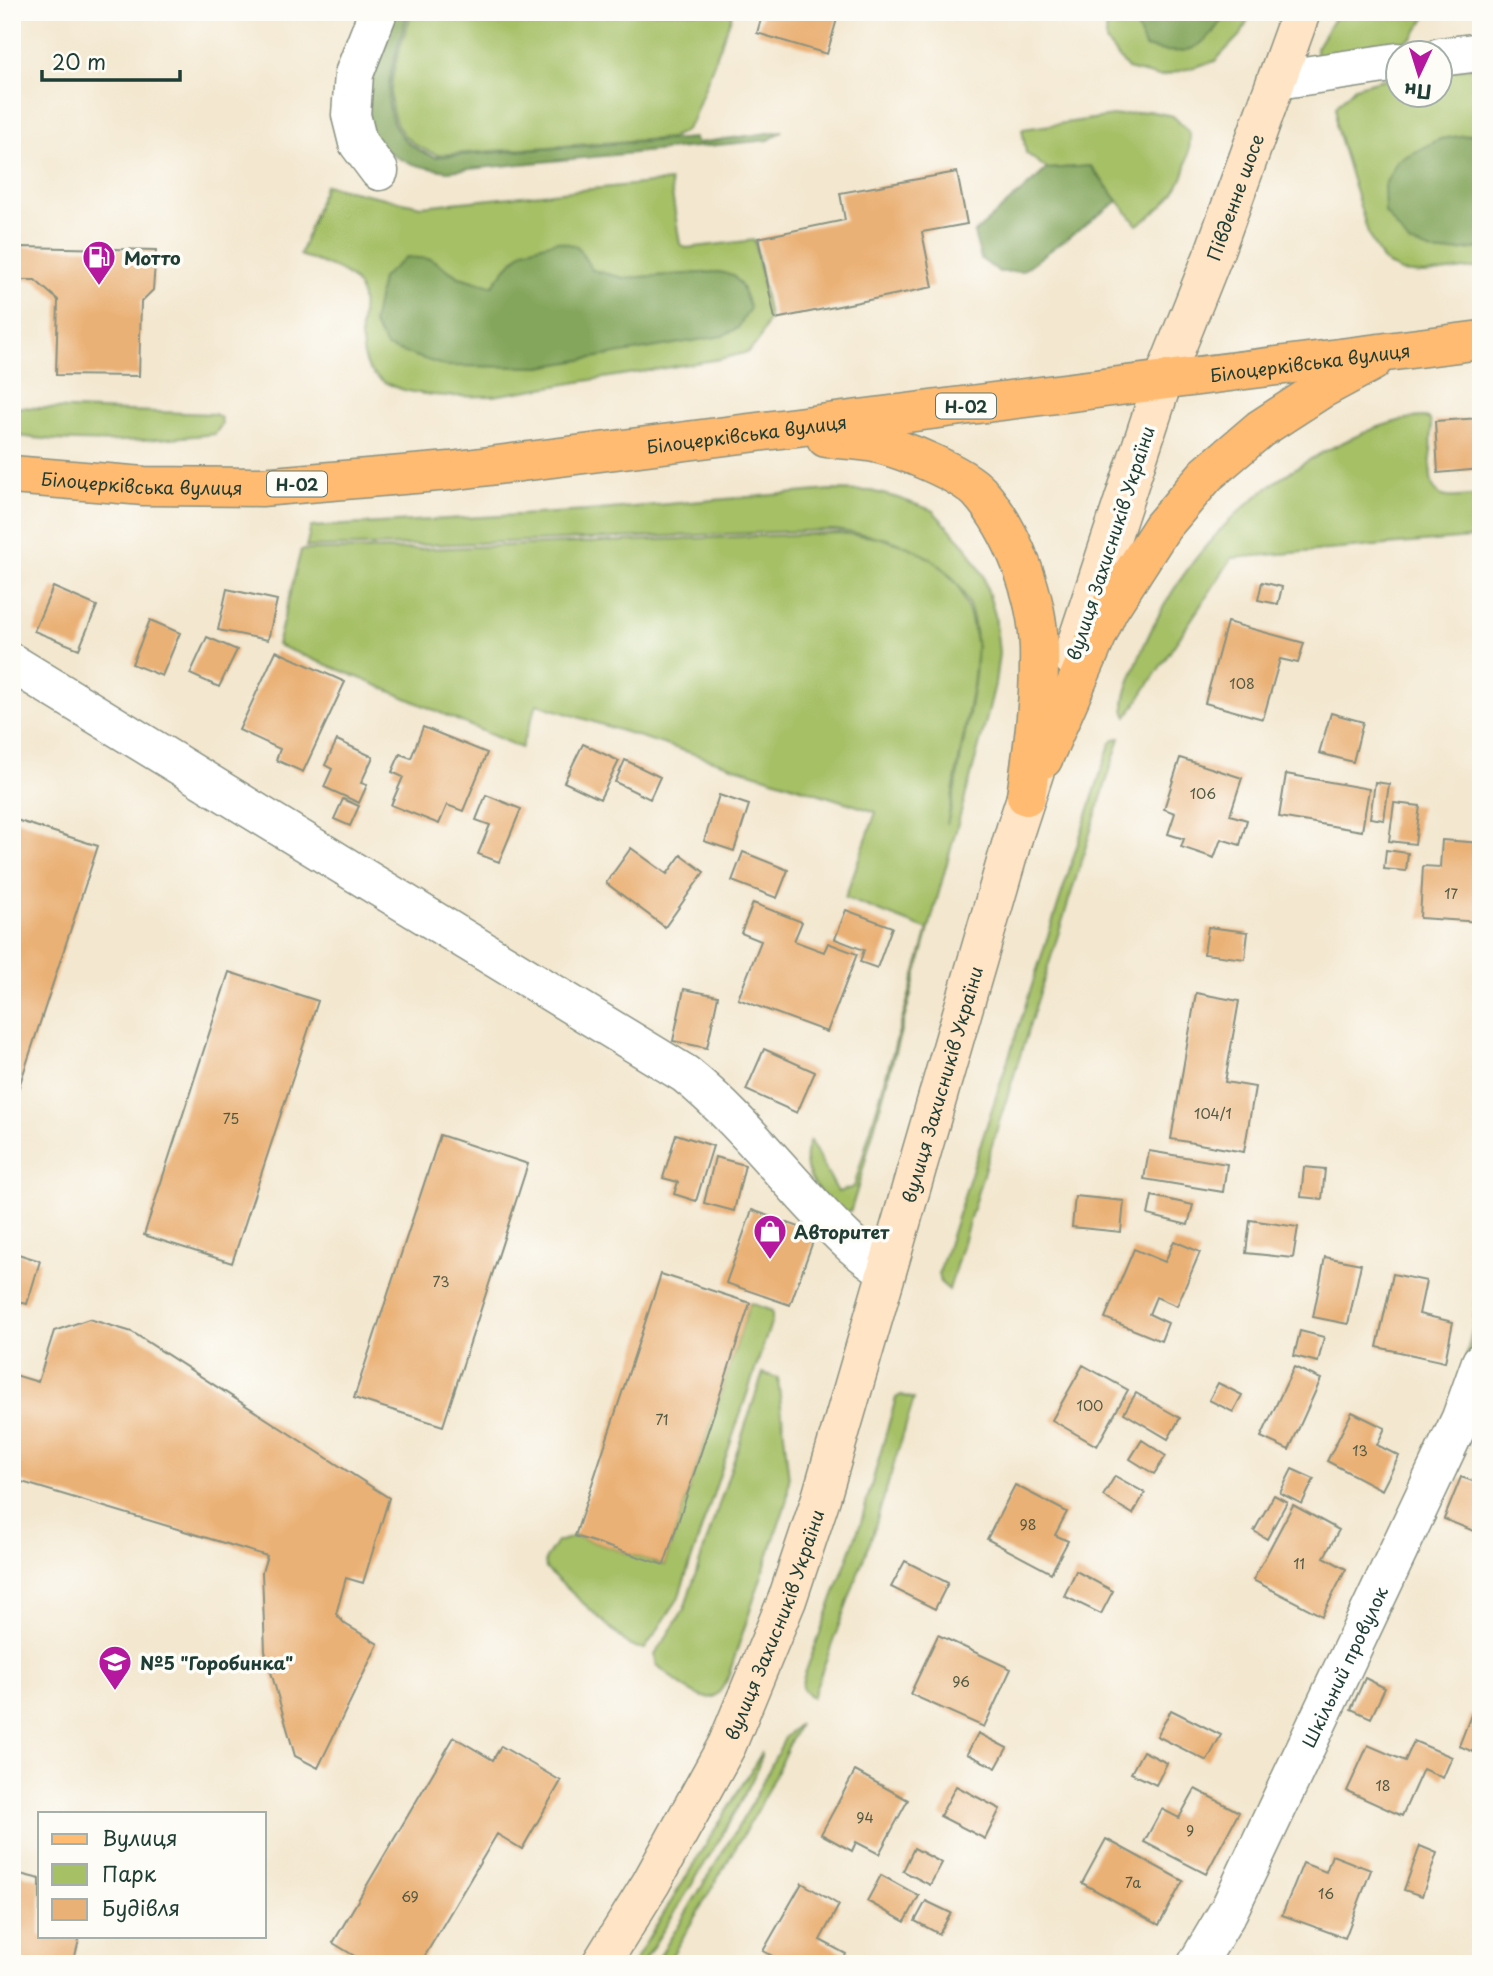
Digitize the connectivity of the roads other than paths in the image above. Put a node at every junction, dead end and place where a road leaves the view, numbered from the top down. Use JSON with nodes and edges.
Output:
{"nodes":[{"id":1,"x":377,"y":12,"type":"edge"},
{"id":2,"x":1301,"y":12,"type":"edge"},
{"id":3,"x":1481,"y":52,"type":"edge"},
{"id":4,"x":1454,"y":55,"type":"edge"},
{"id":5,"x":1384,"y":64,"type":"edge"},
{"id":6,"x":1277,"y":80,"type":"junction"},
{"id":7,"x":379,"y":171,"type":"dead end"},
{"id":8,"x":1481,"y":340,"type":"edge"},
{"id":9,"x":1395,"y":350,"type":"junction"},
{"id":10,"x":1163,"y":381,"type":"junction"},
{"id":11,"x":687,"y":441,"type":"junction"},
{"id":12,"x":12,"y":475,"type":"edge"},
{"id":13,"x":12,"y":663,"type":"edge"},
{"id":14,"x":1027,"y":796,"type":"junction"},
{"id":15,"x":886,"y":1271,"type":"junction"},
{"id":16,"x":1481,"y":1362,"type":"edge"},
{"id":17,"x":601,"y":1964,"type":"edge"},
{"id":18,"x":1197,"y":1964,"type":"edge"}],
"edges":[{"from":1,"to":7,"type":"street"},
{"from":2,"to":6,"type":"street","name":"Південне шосе"},
{"from":3,"to":4,"type":"street"},
{"from":5,"to":6,"type":"street"},
{"from":6,"to":10,"type":"street","name":"Південне шосе"},
{"from":8,"to":9,"type":"main road","name":"Білоцерківська вулиця","number":"Н-02"},
{"from":9,"to":10,"type":"main road","name":"Білоцерківська вулиця","number":"Н-02"},
{"from":9,"to":14,"type":"main road"},
{"from":10,"to":11,"type":"main road","name":"Білоцерківська вулиця","number":"Н-02"},
{"from":10,"to":14,"type":"street","name":"вулиця Захисників України"},
{"from":11,"to":12,"type":"main road","name":"Білоцерківська вулиця","number":"Н-02"},
{"from":11,"to":14,"type":"main road"},
{"from":13,"to":15,"type":"street"},
{"from":14,"to":15,"type":"street","name":"вулиця Захисників України"},
{"from":15,"to":17,"type":"street","name":"вулиця Захисників України"},
{"from":16,"to":18,"type":"street","name":"Шкільний провулок"}]}
